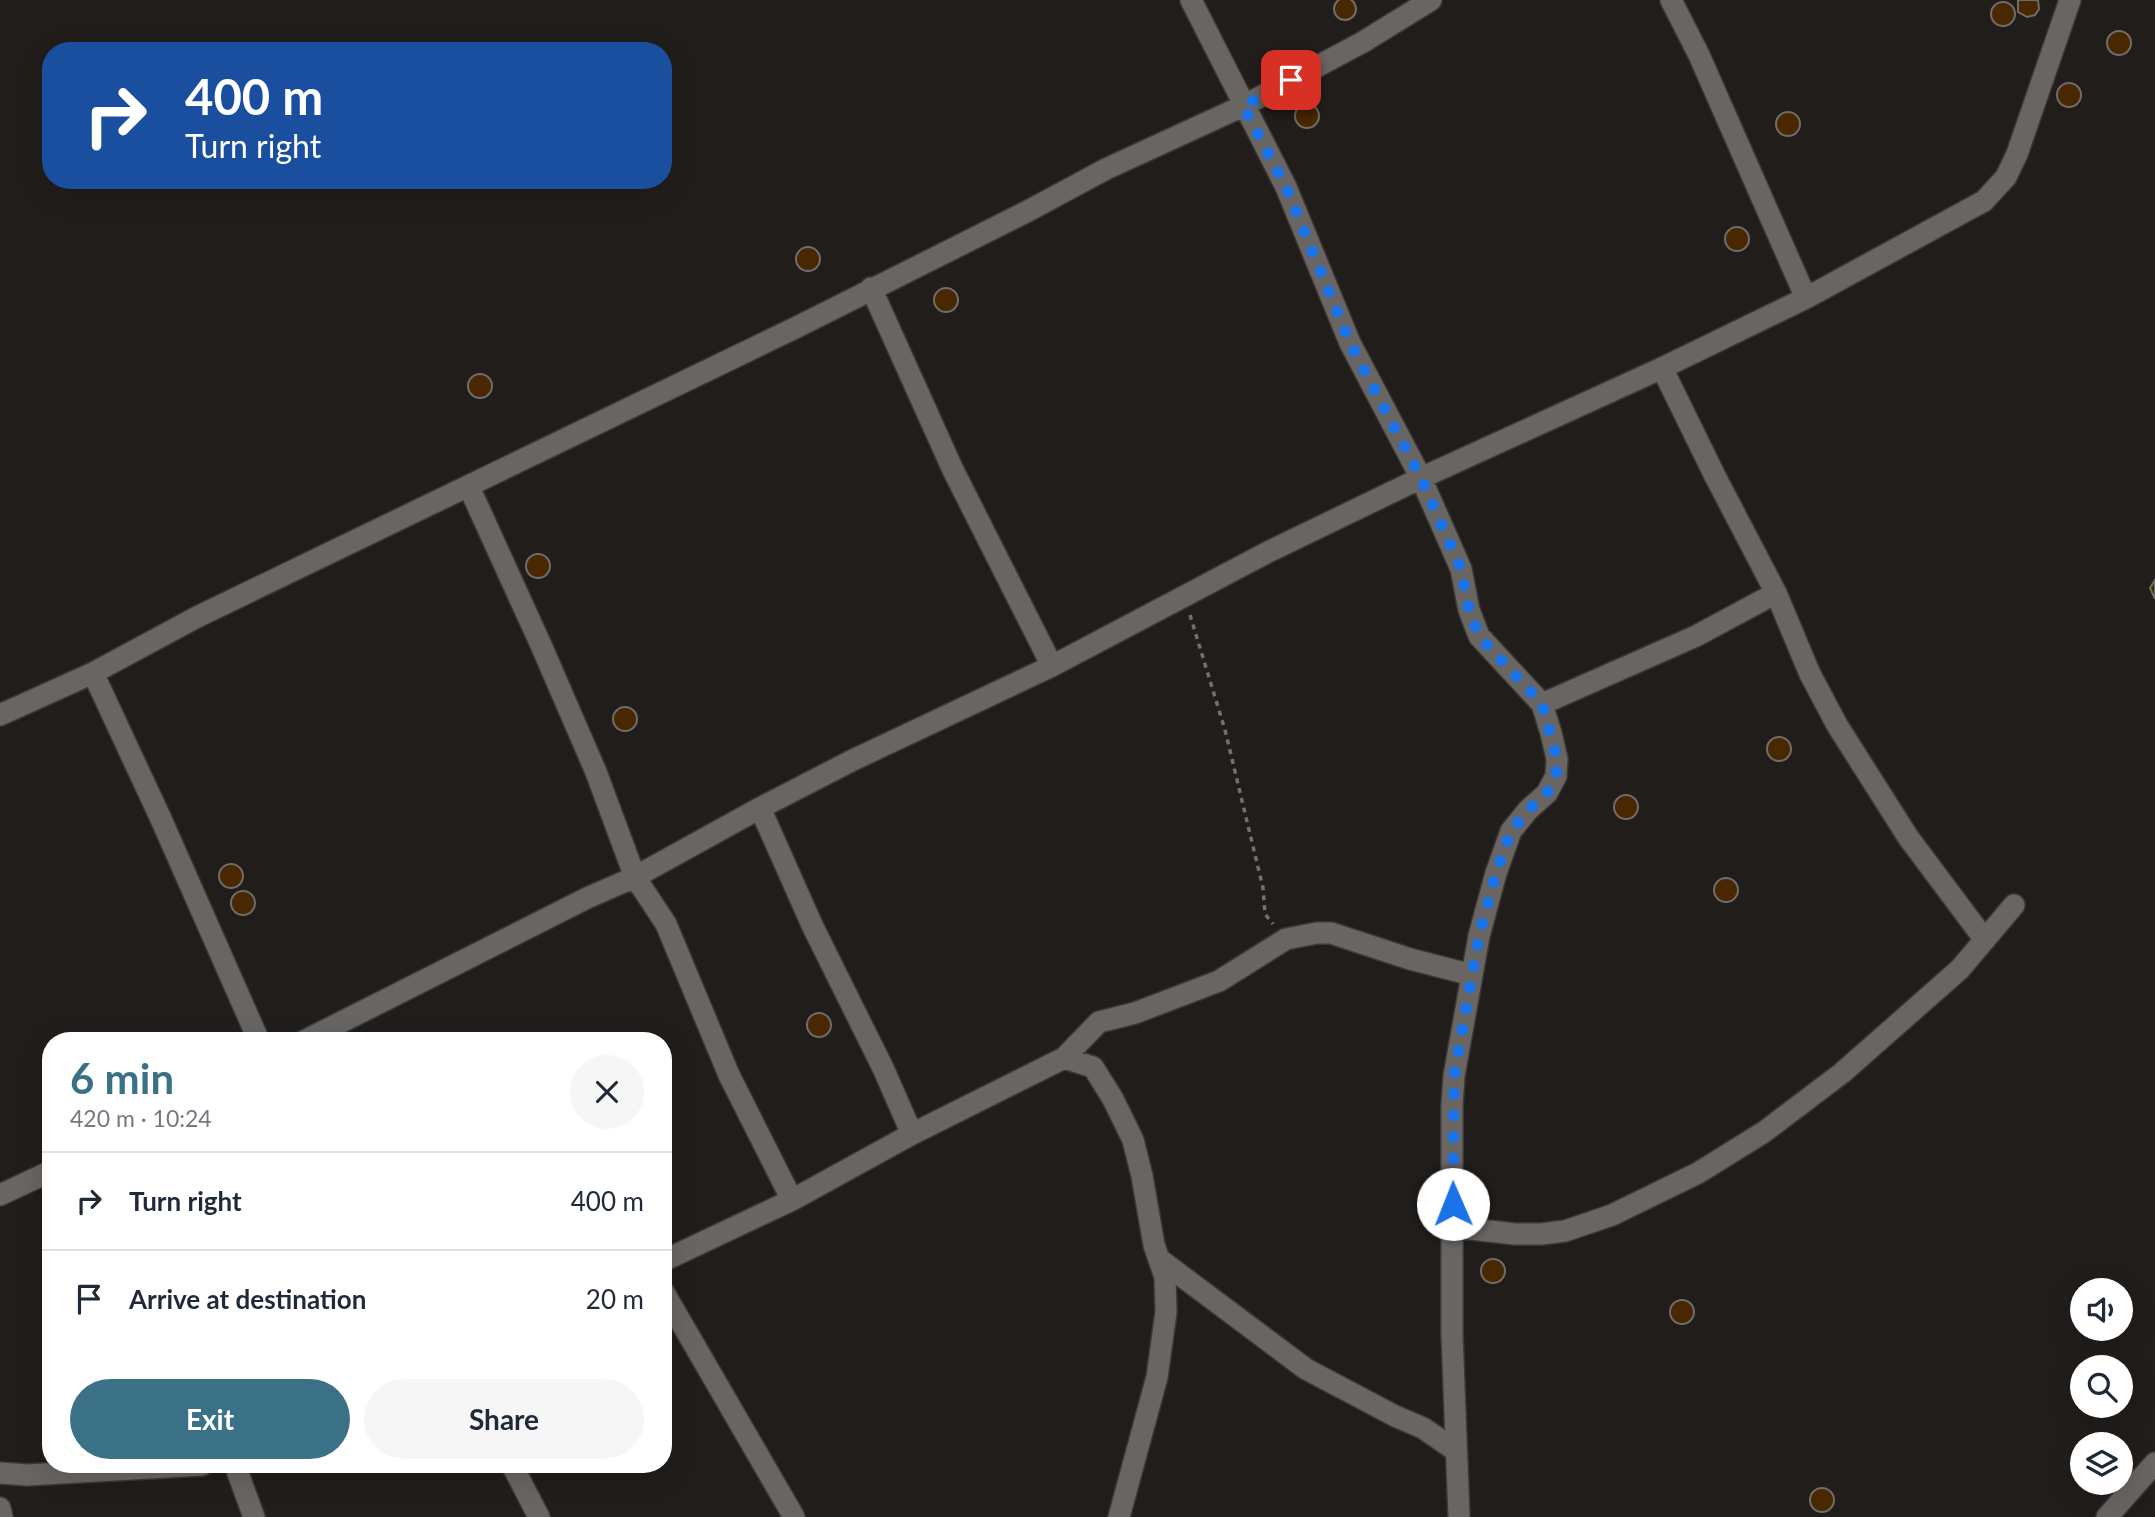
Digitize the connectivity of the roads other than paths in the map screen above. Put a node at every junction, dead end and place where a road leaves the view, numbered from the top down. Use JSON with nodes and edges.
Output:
{"nodes":[{"id":1,"x":1191,"y":0,"type":"edge"},
{"id":2,"x":1431,"y":0,"type":"edge"},
{"id":3,"x":1671,"y":0,"type":"edge"},
{"id":4,"x":2070,"y":0,"type":"edge"},
{"id":5,"x":1243,"y":106,"type":"junction"},
{"id":6,"x":871,"y":288,"type":"junction"},
{"id":7,"x":1806,"y":298,"type":"junction"},
{"id":8,"x":1662,"y":368,"type":"junction"},
{"id":9,"x":1421,"y":478,"type":"junction"},
{"id":10,"x":469,"y":487,"type":"junction"},
{"id":11,"x":1776,"y":593,"type":"junction"},
{"id":12,"x":1052,"y":666,"type":"junction"},
{"id":13,"x":93,"y":673,"type":"junction"},
{"id":14,"x":1542,"y":704,"type":"junction"},
{"id":15,"x":0,"y":715,"type":"edge"},
{"id":16,"x":760,"y":808,"type":"junction"},
{"id":17,"x":635,"y":877,"type":"junction"},
{"id":18,"x":2014,"y":905,"type":"dead end"},
{"id":19,"x":1985,"y":940,"type":"junction"},
{"id":20,"x":1472,"y":975,"type":"junction"},
{"id":21,"x":255,"y":1032,"type":"edge"},
{"id":22,"x":344,"y":1032,"type":"edge"},
{"id":23,"x":1064,"y":1058,"type":"junction"},
{"id":24,"x":912,"y":1135,"type":"junction"},
{"id":25,"x":42,"y":1175,"type":"edge"},
{"id":26,"x":0,"y":1195,"type":"edge"},
{"id":27,"x":792,"y":1200,"type":"junction"},
{"id":28,"x":1453,"y":1227,"type":"junction"},
{"id":29,"x":672,"y":1257,"type":"edge"},
{"id":30,"x":1159,"y":1259,"type":"junction"},
{"id":31,"x":672,"y":1307,"type":"edge"},
{"id":32,"x":1455,"y":1450,"type":"junction"},
{"id":33,"x":2155,"y":1463,"type":"edge"},
{"id":34,"x":0,"y":1473,"type":"edge"},
{"id":35,"x":62,"y":1473,"type":"edge"},
{"id":36,"x":238,"y":1473,"type":"edge"},
{"id":37,"x":516,"y":1473,"type":"edge"},
{"id":38,"x":0,"y":1508,"type":"edge"},
{"id":39,"x":2,"y":1517,"type":"edge"},
{"id":40,"x":254,"y":1517,"type":"edge"},
{"id":41,"x":539,"y":1517,"type":"edge"},
{"id":42,"x":794,"y":1517,"type":"edge"},
{"id":43,"x":1119,"y":1517,"type":"edge"},
{"id":44,"x":1459,"y":1517,"type":"edge"},
{"id":45,"x":2106,"y":1517,"type":"edge"}],
"edges":[{"from":1,"to":5,"type":"street"},
{"from":2,"to":5,"type":"street"},
{"from":3,"to":7,"type":"street"},
{"from":4,"to":7,"type":"street"},
{"from":5,"to":6,"type":"street"},
{"from":5,"to":9,"type":"street"},
{"from":6,"to":10,"type":"street"},
{"from":6,"to":12,"type":"street"},
{"from":7,"to":8,"type":"street"},
{"from":8,"to":9,"type":"street"},
{"from":8,"to":11,"type":"street"},
{"from":9,"to":12,"type":"street"},
{"from":9,"to":14,"type":"street"},
{"from":10,"to":13,"type":"street"},
{"from":10,"to":17,"type":"street"},
{"from":11,"to":14,"type":"street"},
{"from":11,"to":19,"type":"street"},
{"from":12,"to":16,"type":"street"},
{"from":13,"to":15,"type":"street"},
{"from":13,"to":21,"type":"street"},
{"from":14,"to":20,"type":"street"},
{"from":16,"to":17,"type":"street"},
{"from":16,"to":24,"type":"street"},
{"from":17,"to":22,"type":"street"},
{"from":17,"to":27,"type":"street"},
{"from":18,"to":19,"type":"street"},
{"from":19,"to":28,"type":"street"},
{"from":20,"to":23,"type":"street"},
{"from":20,"to":28,"type":"street"},
{"from":23,"to":24,"type":"street"},
{"from":23,"to":30,"type":"street"},
{"from":24,"to":27,"type":"street"},
{"from":25,"to":26,"type":"street"},
{"from":27,"to":29,"type":"street"},
{"from":28,"to":32,"type":"street"},
{"from":30,"to":32,"type":"street"},
{"from":30,"to":43,"type":"street"},
{"from":31,"to":42,"type":"street"},
{"from":32,"to":44,"type":"street"},
{"from":33,"to":45,"type":"street"},
{"from":34,"to":35,"type":"street"},
{"from":36,"to":40,"type":"street"},
{"from":37,"to":41,"type":"street"},
{"from":38,"to":39,"type":"street"}]}
